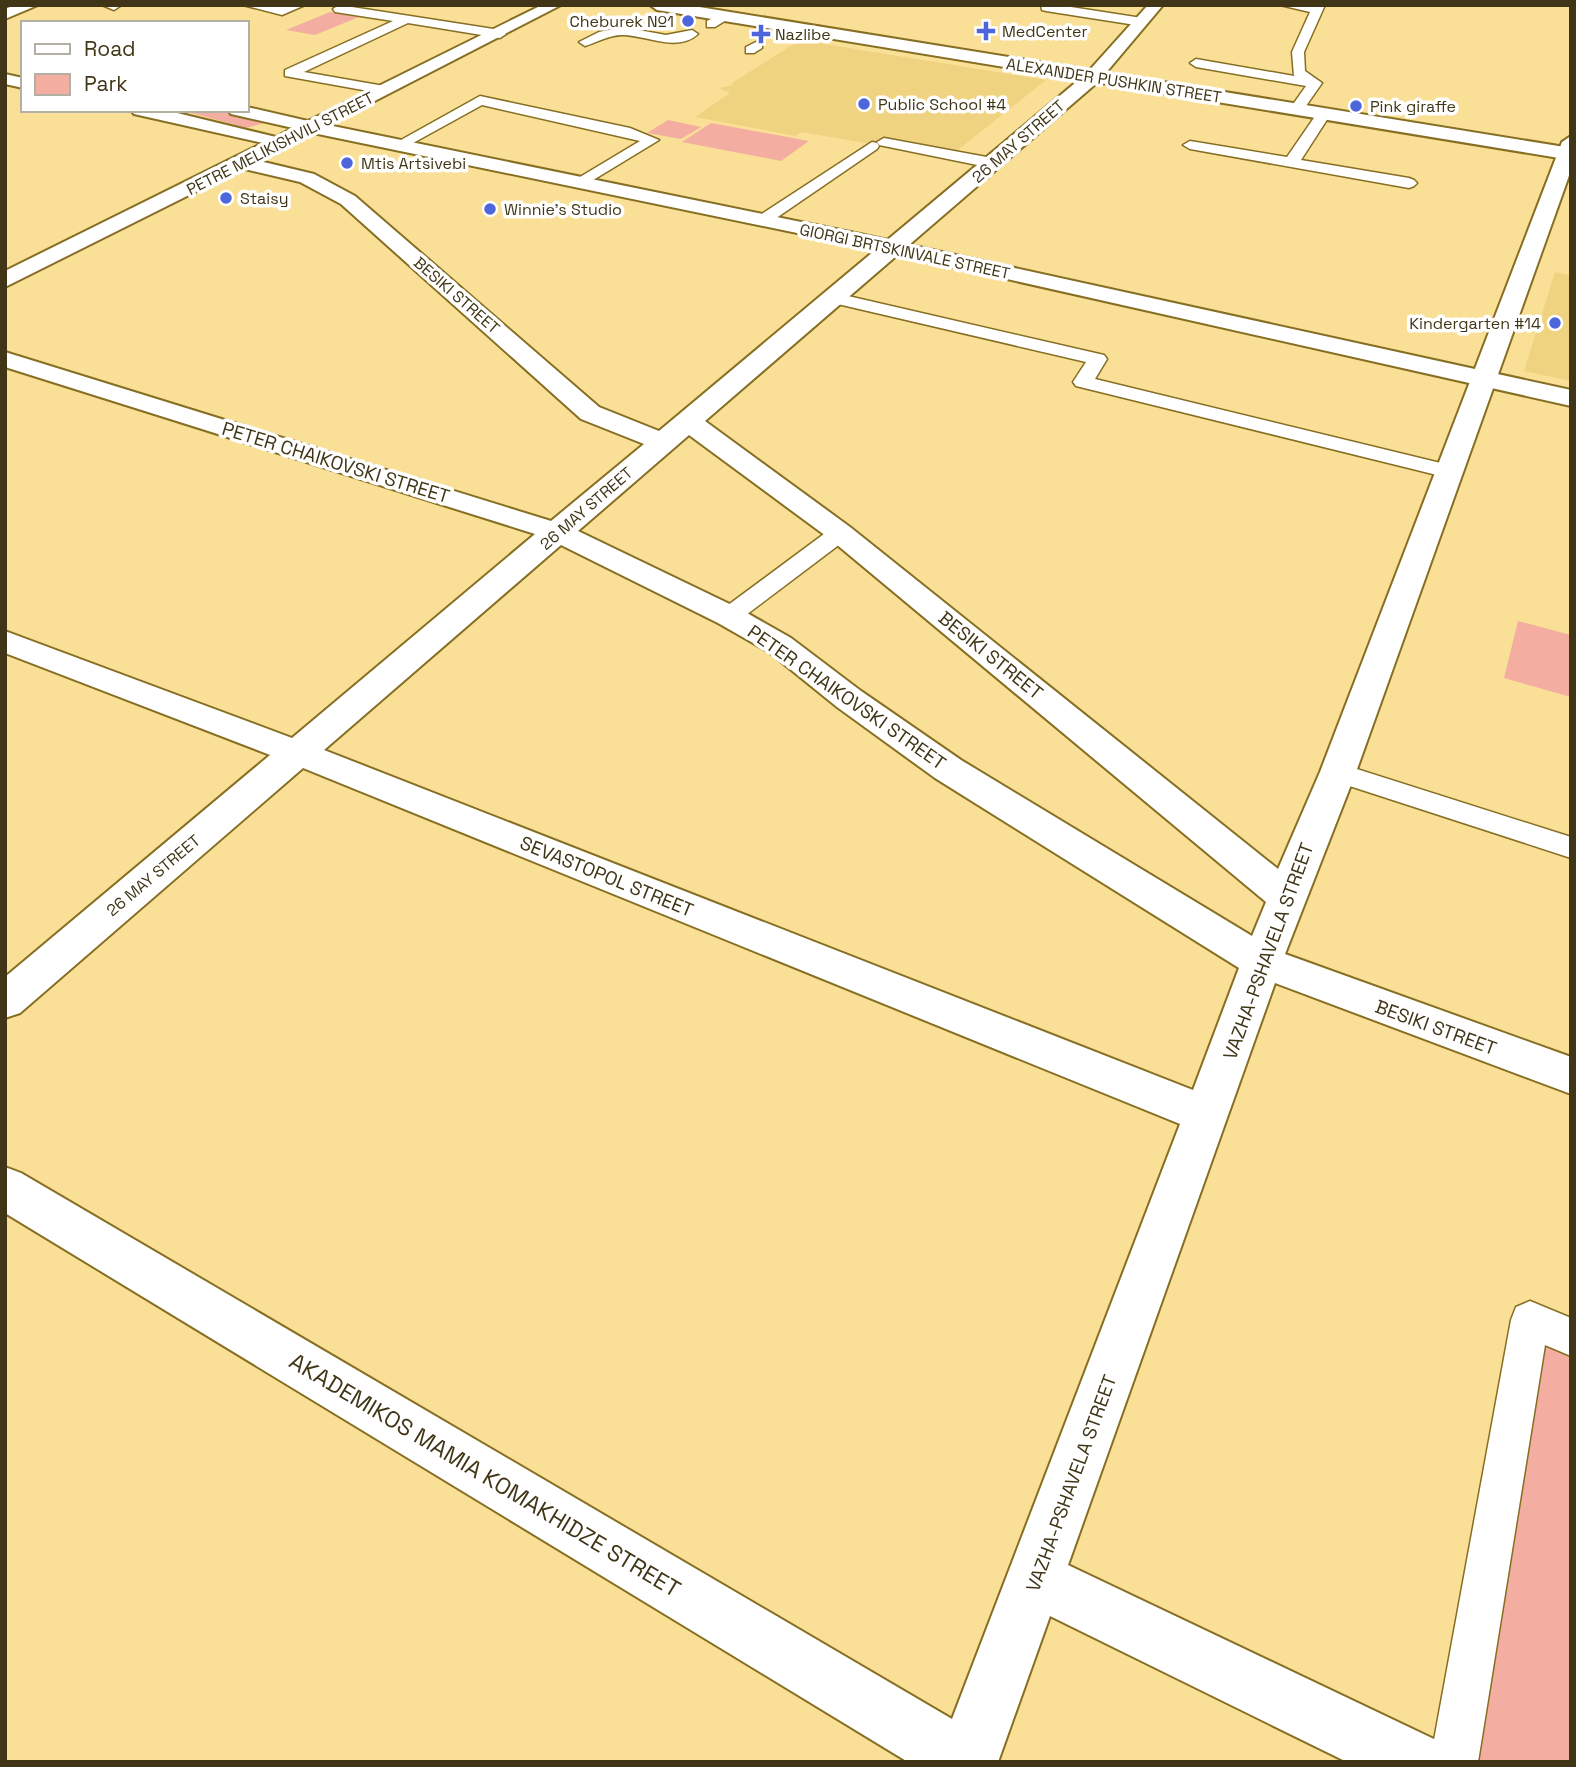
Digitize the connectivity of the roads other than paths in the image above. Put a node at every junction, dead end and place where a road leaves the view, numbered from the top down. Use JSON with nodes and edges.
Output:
{"nodes":[{"id":1,"x":31,"y":5,"type":"edge"},
{"id":2,"x":249,"y":5,"type":"edge"},
{"id":3,"x":299,"y":5,"type":"edge"},
{"id":4,"x":554,"y":5,"type":"edge"},
{"id":5,"x":657,"y":5,"type":"edge"},
{"id":6,"x":1048,"y":5,"type":"edge"},
{"id":7,"x":1156,"y":5,"type":"edge"},
{"id":8,"x":1286,"y":5,"type":"edge"},
{"id":9,"x":1318,"y":8,"type":"edge"},
{"id":10,"x":339,"y":9,"type":"dead end"},
{"id":11,"x":5,"y":13,"type":"edge"},
{"id":12,"x":407,"y":19,"type":"junction"},
{"id":13,"x":1142,"y":22,"type":"junction"},
{"id":14,"x":499,"y":34,"type":"junction"},
{"id":15,"x":692,"y":34,"type":"dead end"},
{"id":16,"x":659,"y":37,"type":"junction"},
{"id":17,"x":585,"y":41,"type":"dead end"},
{"id":18,"x":641,"y":47,"type":"dead end"},
{"id":19,"x":5,"y":62,"type":"edge"},
{"id":20,"x":1196,"y":63,"type":"dead end"},
{"id":21,"x":1093,"y":77,"type":"junction"},
{"id":22,"x":14,"y":79,"type":"edge"},
{"id":23,"x":1315,"y":83,"type":"junction"},
{"id":24,"x":385,"y":90,"type":"junction"},
{"id":25,"x":1296,"y":110,"type":"junction"},
{"id":26,"x":149,"y":112,"type":"edge"},
{"id":27,"x":246,"y":112,"type":"edge"},
{"id":28,"x":1323,"y":115,"type":"junction"},
{"id":29,"x":312,"y":126,"type":"junction"},
{"id":30,"x":284,"y":141,"type":"junction"},
{"id":31,"x":399,"y":145,"type":"junction"},
{"id":32,"x":1190,"y":145,"type":"dead end"},
{"id":33,"x":1569,"y":150,"type":"edge"},
{"id":34,"x":243,"y":163,"type":"junction"},
{"id":35,"x":992,"y":163,"type":"junction"},
{"id":36,"x":1291,"y":163,"type":"junction"},
{"id":37,"x":580,"y":183,"type":"junction"},
{"id":38,"x":1409,"y":183,"type":"dead end"},
{"id":39,"x":763,"y":220,"type":"junction"},
{"id":40,"x":894,"y":248,"type":"junction"},
{"id":41,"x":5,"y":280,"type":"edge"},
{"id":42,"x":835,"y":298,"type":"junction"},
{"id":43,"x":5,"y":359,"type":"edge"},
{"id":44,"x":1485,"y":379,"type":"junction"},
{"id":45,"x":1571,"y":398,"type":"edge"},
{"id":46,"x":689,"y":422,"type":"junction"},
{"id":47,"x":663,"y":442,"type":"junction"},
{"id":48,"x":1449,"y":472,"type":"junction"},
{"id":49,"x":558,"y":532,"type":"junction"},
{"id":50,"x":840,"y":533,"type":"junction"},
{"id":51,"x":729,"y":615,"type":"junction"},
{"id":52,"x":5,"y":640,"type":"edge"},
{"id":53,"x":298,"y":753,"type":"junction"},
{"id":54,"x":1338,"y":772,"type":"junction"},
{"id":55,"x":1571,"y":848,"type":"edge"},
{"id":56,"x":1287,"y":898,"type":"junction"},
{"id":57,"x":1262,"y":962,"type":"junction"},
{"id":58,"x":5,"y":1001,"type":"edge"},
{"id":59,"x":1571,"y":1076,"type":"edge"},
{"id":60,"x":1207,"y":1115,"type":"junction"},
{"id":61,"x":5,"y":1188,"type":"edge"},
{"id":62,"x":1571,"y":1337,"type":"edge"},
{"id":63,"x":1036,"y":1579,"type":"junction"},
{"id":64,"x":966,"y":1762,"type":"edge"},
{"id":65,"x":1414,"y":1762,"type":"edge"},
{"id":66,"x":1454,"y":1762,"type":"edge"}],
"edges":[{"from":1,"to":11,"type":"street"},
{"from":2,"to":3,"type":"lane"},
{"from":4,"to":14,"type":"street","name":"PETRE MELIKISHVILI STREET"},
{"from":5,"to":21,"type":"street","name":"ALEXANDER PUSHKIN STREET"},
{"from":6,"to":13,"type":"lane"},
{"from":7,"to":13,"type":"street","name":"26 MAY STREET"},
{"from":8,"to":9,"type":"lane"},
{"from":9,"to":23,"type":"lane"},
{"from":10,"to":12,"type":"lane"},
{"from":12,"to":14,"type":"lane"},
{"from":12,"to":24,"type":"lane"},
{"from":13,"to":21,"type":"street","name":"26 MAY STREET"},
{"from":14,"to":24,"type":"street","name":"PETRE MELIKISHVILI STREET"},
{"from":15,"to":16,"type":"lane"},
{"from":16,"to":17,"type":"lane"},
{"from":16,"to":18,"type":"lane"},
{"from":19,"to":22,"type":"street"},
{"from":20,"to":23,"type":"lane"},
{"from":21,"to":25,"type":"street","name":"ALEXANDER PUSHKIN STREET"},
{"from":21,"to":35,"type":"street","name":"26 MAY STREET"},
{"from":23,"to":25,"type":"lane"},
{"from":24,"to":29,"type":"street","name":"PETRE MELIKISHVILI STREET"},
{"from":25,"to":28,"type":"street","name":"ALEXANDER PUSHKIN STREET"},
{"from":26,"to":30,"type":"street"},
{"from":27,"to":29,"type":"street","name":"GIORGI BRTSKINVALE STREET"},
{"from":28,"to":33,"type":"street","name":"ALEXANDER PUSHKIN STREET"},
{"from":28,"to":36,"type":"lane"},
{"from":29,"to":30,"type":"street","name":"PETRE MELIKISHVILI STREET"},
{"from":29,"to":31,"type":"street","name":"GIORGI BRTSKINVALE STREET"},
{"from":30,"to":34,"type":"street","name":"PETRE MELIKISHVILI STREET"},
{"from":31,"to":37,"type":"street","name":"GIORGI BRTSKINVALE STREET"},
{"from":31,"to":37,"type":"lane"},
{"from":32,"to":36,"type":"lane"},
{"from":33,"to":44,"type":"street","name":"VAZHA-PSHAVELA STREET"},
{"from":34,"to":41,"type":"street","name":"PETRE MELIKISHVILI STREET"},
{"from":34,"to":47,"type":"street","name":"BESIKI STREET"},
{"from":35,"to":39,"type":"lane"},
{"from":35,"to":40,"type":"street","name":"26 MAY STREET"},
{"from":36,"to":38,"type":"lane"},
{"from":37,"to":39,"type":"street","name":"GIORGI BRTSKINVALE STREET"},
{"from":39,"to":40,"type":"street","name":"GIORGI BRTSKINVALE STREET"},
{"from":40,"to":42,"type":"street","name":"26 MAY STREET"},
{"from":40,"to":44,"type":"street","name":"GIORGI BRTSKINVALE STREET"},
{"from":42,"to":46,"type":"street","name":"26 MAY STREET"},
{"from":42,"to":48,"type":"lane"},
{"from":43,"to":49,"type":"street","name":"PETER CHAIKOVSKI STREET"},
{"from":44,"to":45,"type":"street","name":"GIORGI BRTSKINVALE STREET"},
{"from":44,"to":48,"type":"street","name":"VAZHA-PSHAVELA STREET"},
{"from":46,"to":47,"type":"street","name":"26 MAY STREET"},
{"from":46,"to":50,"type":"street","name":"BESIKI STREET"},
{"from":47,"to":49,"type":"street","name":"26 MAY STREET"},
{"from":48,"to":54,"type":"street","name":"VAZHA-PSHAVELA STREET"},
{"from":49,"to":51,"type":"street","name":"PETER CHAIKOVSKI STREET"},
{"from":49,"to":53,"type":"street","name":"26 MAY STREET"},
{"from":50,"to":51,"type":"lane"},
{"from":50,"to":56,"type":"street","name":"BESIKI STREET"},
{"from":51,"to":57,"type":"street","name":"PETER CHAIKOVSKI STREET"},
{"from":52,"to":53,"type":"street","name":"SEVASTOPOL STREET"},
{"from":53,"to":58,"type":"street","name":"26 MAY STREET"},
{"from":53,"to":60,"type":"street","name":"SEVASTOPOL STREET"},
{"from":54,"to":55,"type":"lane"},
{"from":54,"to":56,"type":"street","name":"VAZHA-PSHAVELA STREET"},
{"from":56,"to":57,"type":"street","name":"VAZHA-PSHAVELA STREET"},
{"from":57,"to":59,"type":"street","name":"BESIKI STREET"},
{"from":57,"to":60,"type":"street","name":"VAZHA-PSHAVELA STREET"},
{"from":60,"to":63,"type":"street","name":"VAZHA-PSHAVELA STREET"},
{"from":61,"to":64,"type":"street","name":"AKADEMIKOS MAMIA KOMAKHIDZE STREET"},
{"from":62,"to":66,"type":"lane"},
{"from":63,"to":64,"type":"street","name":"VAZHA-PSHAVELA STREET"},
{"from":63,"to":65,"type":"street"}]}
